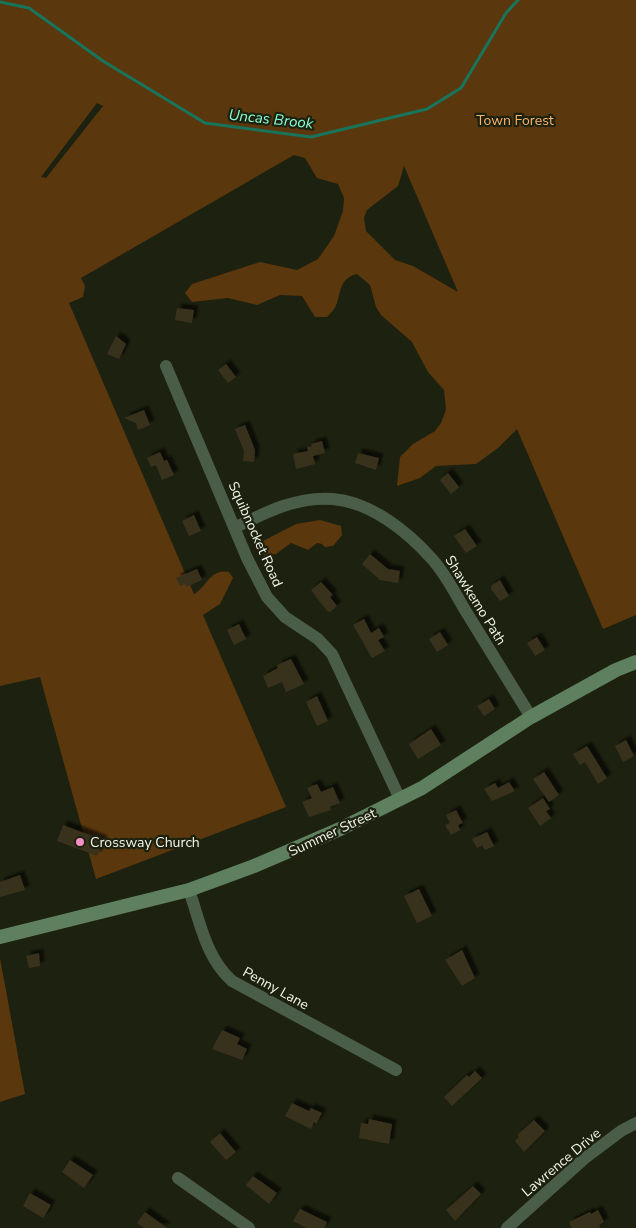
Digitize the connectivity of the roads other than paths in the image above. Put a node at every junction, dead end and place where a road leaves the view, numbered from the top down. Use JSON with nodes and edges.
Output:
{"nodes":[{"id":1,"x":166,"y":366,"type":"dead end"},
{"id":2,"x":236,"y":527,"type":"junction"},
{"id":3,"x":636,"y":662,"type":"edge"},
{"id":4,"x":531,"y":717,"type":"junction"},
{"id":5,"x":400,"y":800,"type":"junction"},
{"id":6,"x":189,"y":890,"type":"junction"},
{"id":7,"x":0,"y":937,"type":"edge"},
{"id":8,"x":396,"y":1070,"type":"dead end"},
{"id":9,"x":636,"y":1123,"type":"edge"},
{"id":10,"x":178,"y":1178,"type":"dead end"},
{"id":11,"x":248,"y":1228,"type":"edge"},
{"id":12,"x":507,"y":1228,"type":"edge"}],
"edges":[{"from":1,"to":2,"type":"street","name":"Squibnocket Road"},
{"from":2,"to":4,"type":"street","name":"Shawkemo Path"},
{"from":2,"to":5,"type":"street","name":"Squibnocket Road"},
{"from":3,"to":4,"type":"main road","name":"Summer Street"},
{"from":4,"to":5,"type":"main road","name":"Summer Street"},
{"from":5,"to":6,"type":"main road","name":"Summer Street"},
{"from":6,"to":7,"type":"main road","name":"Summer Street"},
{"from":6,"to":8,"type":"street","name":"Penny Lane"},
{"from":9,"to":12,"type":"street","name":"Lawrence Drive"},
{"from":10,"to":11,"type":"street"}]}
